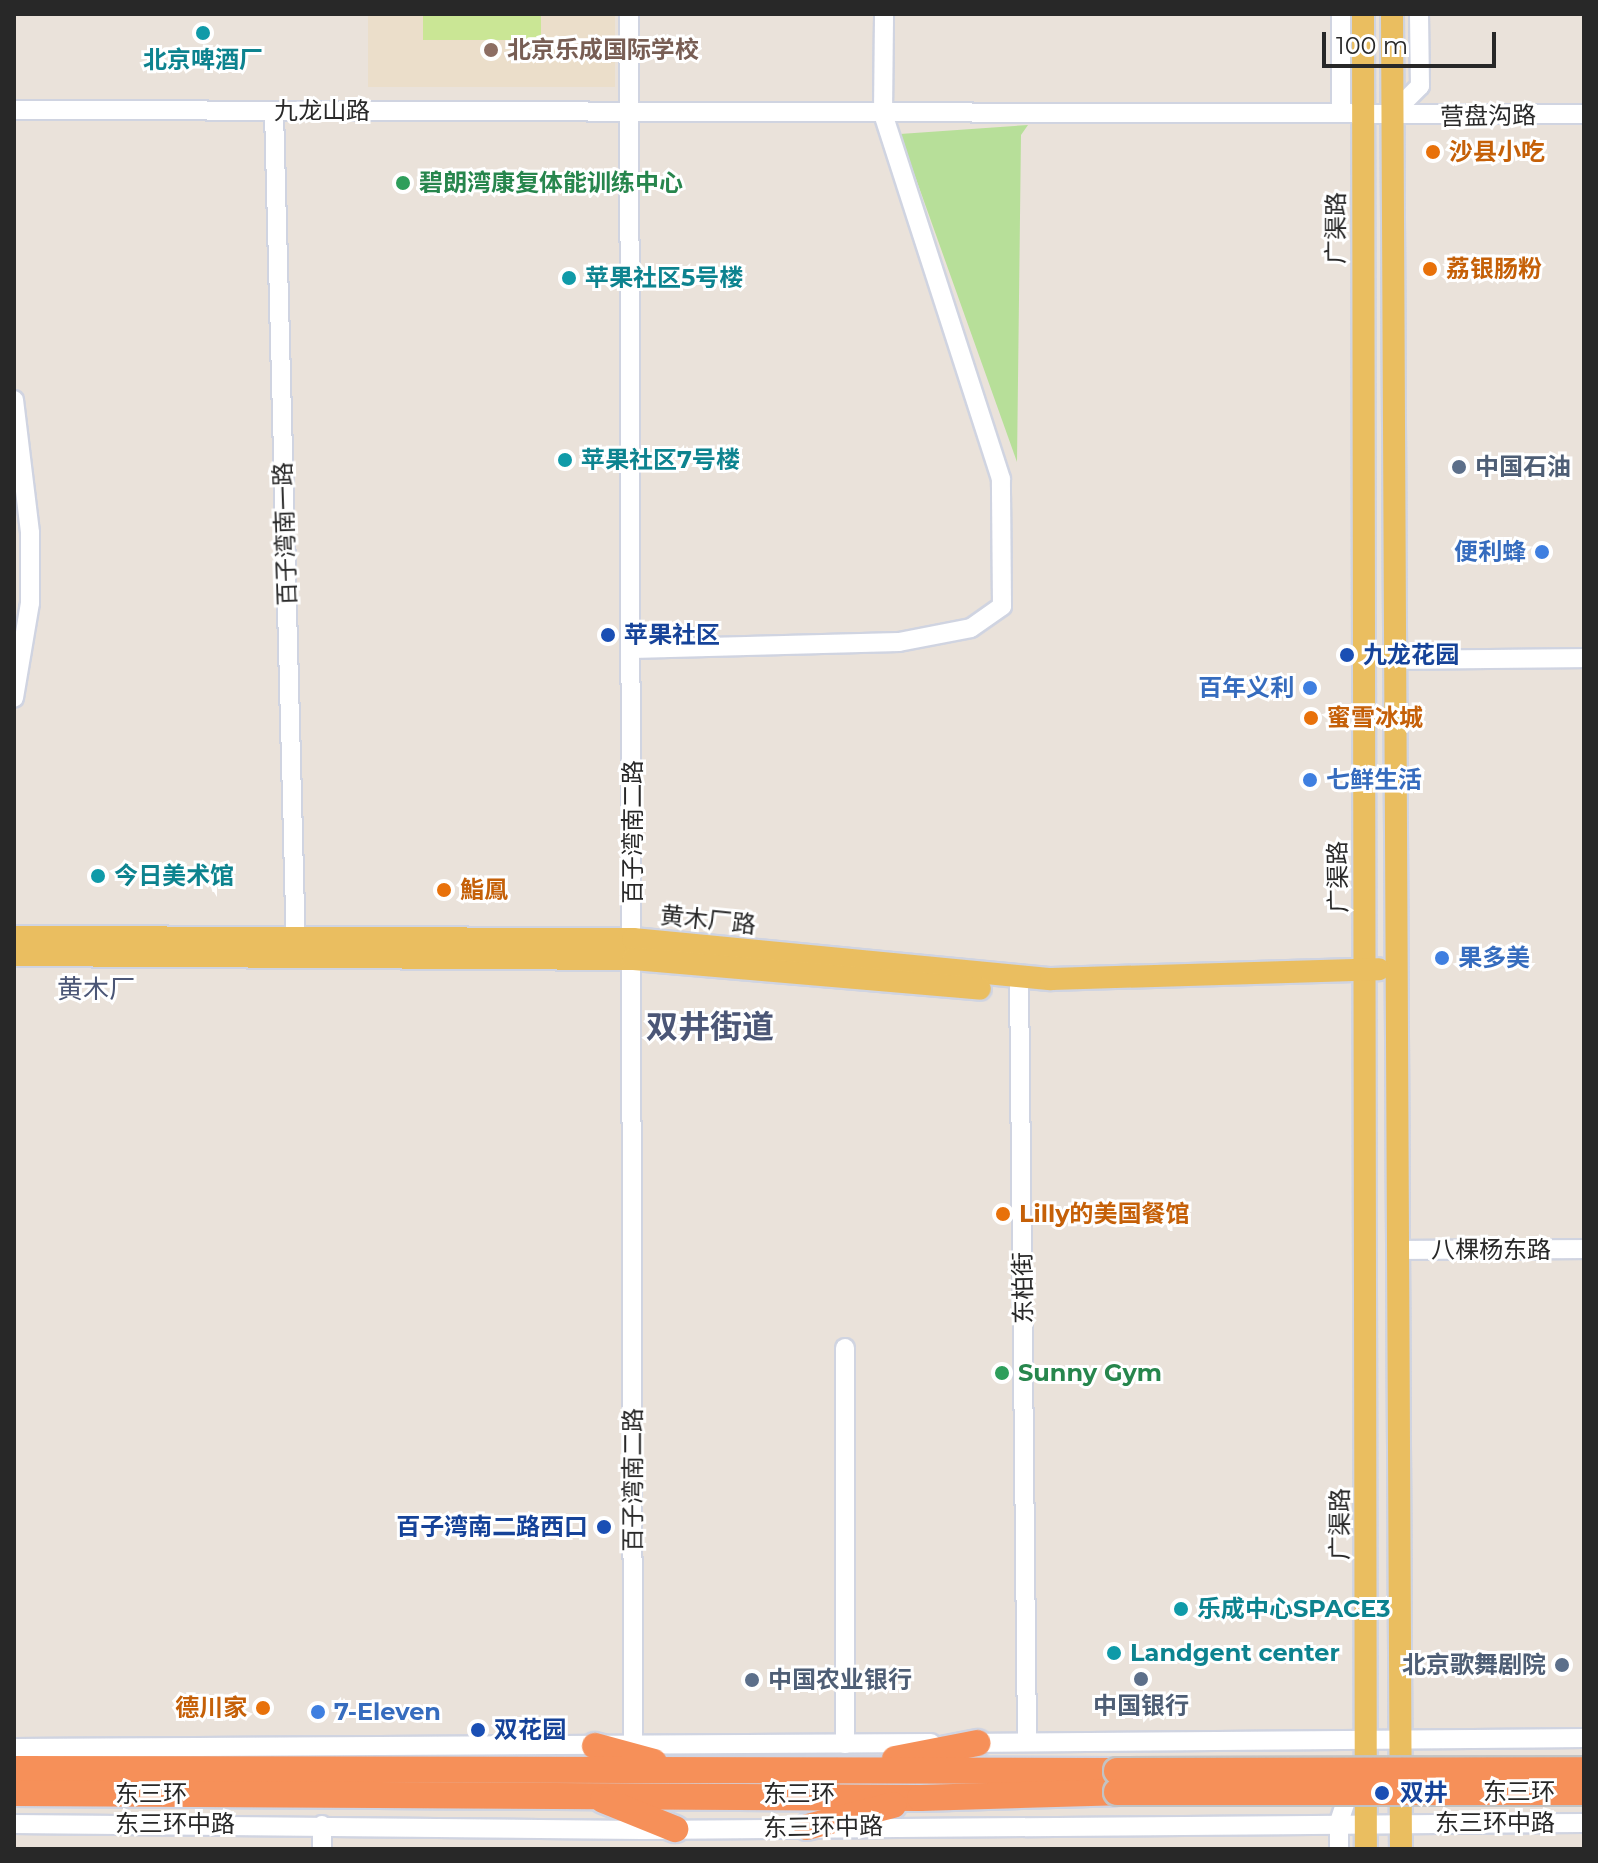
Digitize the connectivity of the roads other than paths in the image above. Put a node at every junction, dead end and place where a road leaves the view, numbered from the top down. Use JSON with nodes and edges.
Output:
{"nodes":[{"id":1,"x":629,"y":14,"type":"edge"},
{"id":2,"x":884,"y":14,"type":"edge"},
{"id":3,"x":1341,"y":14,"type":"edge"},
{"id":4,"x":1363,"y":14,"type":"edge"},
{"id":5,"x":1392,"y":14,"type":"edge"},
{"id":6,"x":1419,"y":14,"type":"edge"},
{"id":7,"x":14,"y":110,"type":"edge"},
{"id":8,"x":274,"y":111,"type":"junction"},
{"id":9,"x":629,"y":111,"type":"junction"},
{"id":10,"x":1352,"y":112,"type":"junction"},
{"id":11,"x":883,"y":113,"type":"junction"},
{"id":12,"x":1584,"y":114,"type":"edge"},
{"id":13,"x":1391,"y":115,"type":"junction"},
{"id":14,"x":14,"y":400,"type":"edge"},
{"id":15,"x":632,"y":649,"type":"junction"},
{"id":16,"x":1584,"y":658,"type":"edge"},
{"id":17,"x":1394,"y":660,"type":"junction"},
{"id":18,"x":14,"y":698,"type":"edge"},
{"id":19,"x":14,"y":937,"type":"edge"},
{"id":20,"x":296,"y":947,"type":"junction"},
{"id":21,"x":633,"y":949,"type":"junction"},
{"id":22,"x":14,"y":955,"type":"edge"},
{"id":23,"x":1366,"y":976,"type":"junction"},
{"id":24,"x":1396,"y":976,"type":"junction"},
{"id":25,"x":1019,"y":985,"type":"junction"},
{"id":26,"x":1584,"y":1249,"type":"edge"},
{"id":27,"x":1398,"y":1250,"type":"junction"},
{"id":28,"x":845,"y":1348,"type":"dead end"},
{"id":29,"x":1401,"y":1738,"type":"junction"},
{"id":30,"x":1584,"y":1738,"type":"edge"},
{"id":31,"x":1366,"y":1739,"type":"junction"},
{"id":32,"x":1235,"y":1740,"type":"junction"},
{"id":33,"x":1027,"y":1742,"type":"junction"},
{"id":34,"x":977,"y":1743,"type":"junction"},
{"id":35,"x":845,"y":1744,"type":"junction"},
{"id":36,"x":595,"y":1746,"type":"junction"},
{"id":37,"x":633,"y":1746,"type":"junction"},
{"id":38,"x":14,"y":1748,"type":"edge"},
{"id":39,"x":14,"y":1769,"type":"edge"},
{"id":40,"x":1584,"y":1770,"type":"edge"},
{"id":41,"x":688,"y":1771,"type":"junction"},
{"id":42,"x":839,"y":1771,"type":"junction"},
{"id":43,"x":1117,"y":1782,"type":"junction"},
{"id":44,"x":409,"y":1783,"type":"junction"},
{"id":45,"x":1584,"y":1792,"type":"edge"},
{"id":46,"x":14,"y":1793,"type":"edge"},
{"id":47,"x":589,"y":1795,"type":"junction"},
{"id":48,"x":920,"y":1798,"type":"junction"},
{"id":49,"x":1339,"y":1822,"type":"junction"},
{"id":50,"x":1366,"y":1822,"type":"junction"},
{"id":51,"x":1402,"y":1823,"type":"junction"},
{"id":52,"x":1584,"y":1823,"type":"edge"},
{"id":53,"x":14,"y":1824,"type":"edge"},
{"id":54,"x":1236,"y":1824,"type":"junction"},
{"id":55,"x":322,"y":1825,"type":"junction"},
{"id":56,"x":807,"y":1827,"type":"junction"},
{"id":57,"x":675,"y":1829,"type":"junction"},
{"id":58,"x":642,"y":1830,"type":"junction"},
{"id":59,"x":322,"y":1849,"type":"edge"},
{"id":60,"x":642,"y":1849,"type":"edge"},
{"id":61,"x":1339,"y":1849,"type":"edge"},
{"id":62,"x":1366,"y":1849,"type":"edge"},
{"id":63,"x":1401,"y":1849,"type":"edge"}],
"edges":[{"from":1,"to":9,"type":"street","name":"百子湾南二路"},
{"from":2,"to":11,"type":"street"},
{"from":3,"to":10,"type":"street"},
{"from":4,"to":10,"type":"main road","name":"广渠路"},
{"from":5,"to":13,"type":"main road"},
{"from":6,"to":13,"type":"street"},
{"from":7,"to":8,"type":"street","name":"九龙山路"},
{"from":8,"to":9,"type":"street","name":"九龙山路"},
{"from":8,"to":20,"type":"street","name":"百子湾南一路"},
{"from":9,"to":11,"type":"street","name":"九龙山路"},
{"from":9,"to":15,"type":"street","name":"百子湾南二路"},
{"from":10,"to":11,"type":"street","name":"营盘沟路"},
{"from":10,"to":13,"type":"street","name":"营盘沟路"},
{"from":10,"to":23,"type":"main road","name":"广渠路"},
{"from":11,"to":15,"type":"street"},
{"from":12,"to":13,"type":"street","name":"营盘沟路"},
{"from":13,"to":17,"type":"main road"},
{"from":14,"to":18,"type":"street"},
{"from":15,"to":21,"type":"street","name":"百子湾南二路"},
{"from":16,"to":17,"type":"street"},
{"from":17,"to":24,"type":"main road"},
{"from":19,"to":20,"type":"main road","name":"黄木厂路"},
{"from":20,"to":21,"type":"main road","name":"黄木厂路"},
{"from":20,"to":22,"type":"main road","name":"黄木厂路"},
{"from":21,"to":25,"type":"main road","name":"黄木厂路"},
{"from":21,"to":37,"type":"street","name":"百子湾南二路"},
{"from":23,"to":24,"type":"main road","name":"黄木厂路"},
{"from":23,"to":25,"type":"main road","name":"黄木厂路"},
{"from":23,"to":31,"type":"main road","name":"广渠路"},
{"from":24,"to":27,"type":"main road"},
{"from":25,"to":33,"type":"street","name":"东柏街"},
{"from":26,"to":27,"type":"street","name":"八棵杨东路"},
{"from":27,"to":29,"type":"main road"},
{"from":28,"to":35,"type":"street"},
{"from":29,"to":30,"type":"street"},
{"from":29,"to":31,"type":"street"},
{"from":29,"to":51,"type":"main road"},
{"from":31,"to":32,"type":"street"},
{"from":31,"to":49,"type":"street"},
{"from":31,"to":50,"type":"main road","name":"广渠路"},
{"from":32,"to":33,"type":"street"},
{"from":32,"to":54,"type":"street"},
{"from":33,"to":34,"type":"street"},
{"from":34,"to":35,"type":"street"},
{"from":34,"to":42,"type":"highway"},
{"from":35,"to":37,"type":"street"},
{"from":36,"to":37,"type":"street"},
{"from":36,"to":38,"type":"street"},
{"from":36,"to":41,"type":"highway"},
{"from":39,"to":44,"type":"highway","name":"东三环"},
{"from":40,"to":43,"type":"highway","name":"东三环","bridge":true},
{"from":41,"to":42,"type":"highway","name":"东三环"},
{"from":41,"to":44,"type":"highway","name":"东三环"},
{"from":42,"to":43,"type":"highway","name":"东三环"},
{"from":43,"to":45,"type":"highway","name":"东三环","bridge":true},
{"from":43,"to":48,"type":"highway","name":"东三环"},
{"from":44,"to":46,"type":"highway","name":"东三环"},
{"from":44,"to":47,"type":"highway","name":"东三环"},
{"from":47,"to":48,"type":"highway","name":"东三环"},
{"from":47,"to":57,"type":"highway"},
{"from":48,"to":56,"type":"highway"},
{"from":49,"to":50,"type":"street","name":"东三环中路"},
{"from":49,"to":54,"type":"street","name":"东三环中路"},
{"from":49,"to":61,"type":"street"},
{"from":50,"to":51,"type":"street","name":"东三环中路"},
{"from":50,"to":62,"type":"main road","name":"广渠路"},
{"from":51,"to":52,"type":"street","name":"东三环中路"},
{"from":51,"to":63,"type":"main road"},
{"from":53,"to":55,"type":"street","name":"东三环中路"},
{"from":54,"to":56,"type":"street","name":"东三环中路"},
{"from":55,"to":58,"type":"street","name":"东三环中路"},
{"from":55,"to":59,"type":"street"},
{"from":56,"to":57,"type":"street","name":"东三环中路"},
{"from":57,"to":58,"type":"street","name":"东三环中路"},
{"from":58,"to":60,"type":"street"}]}
